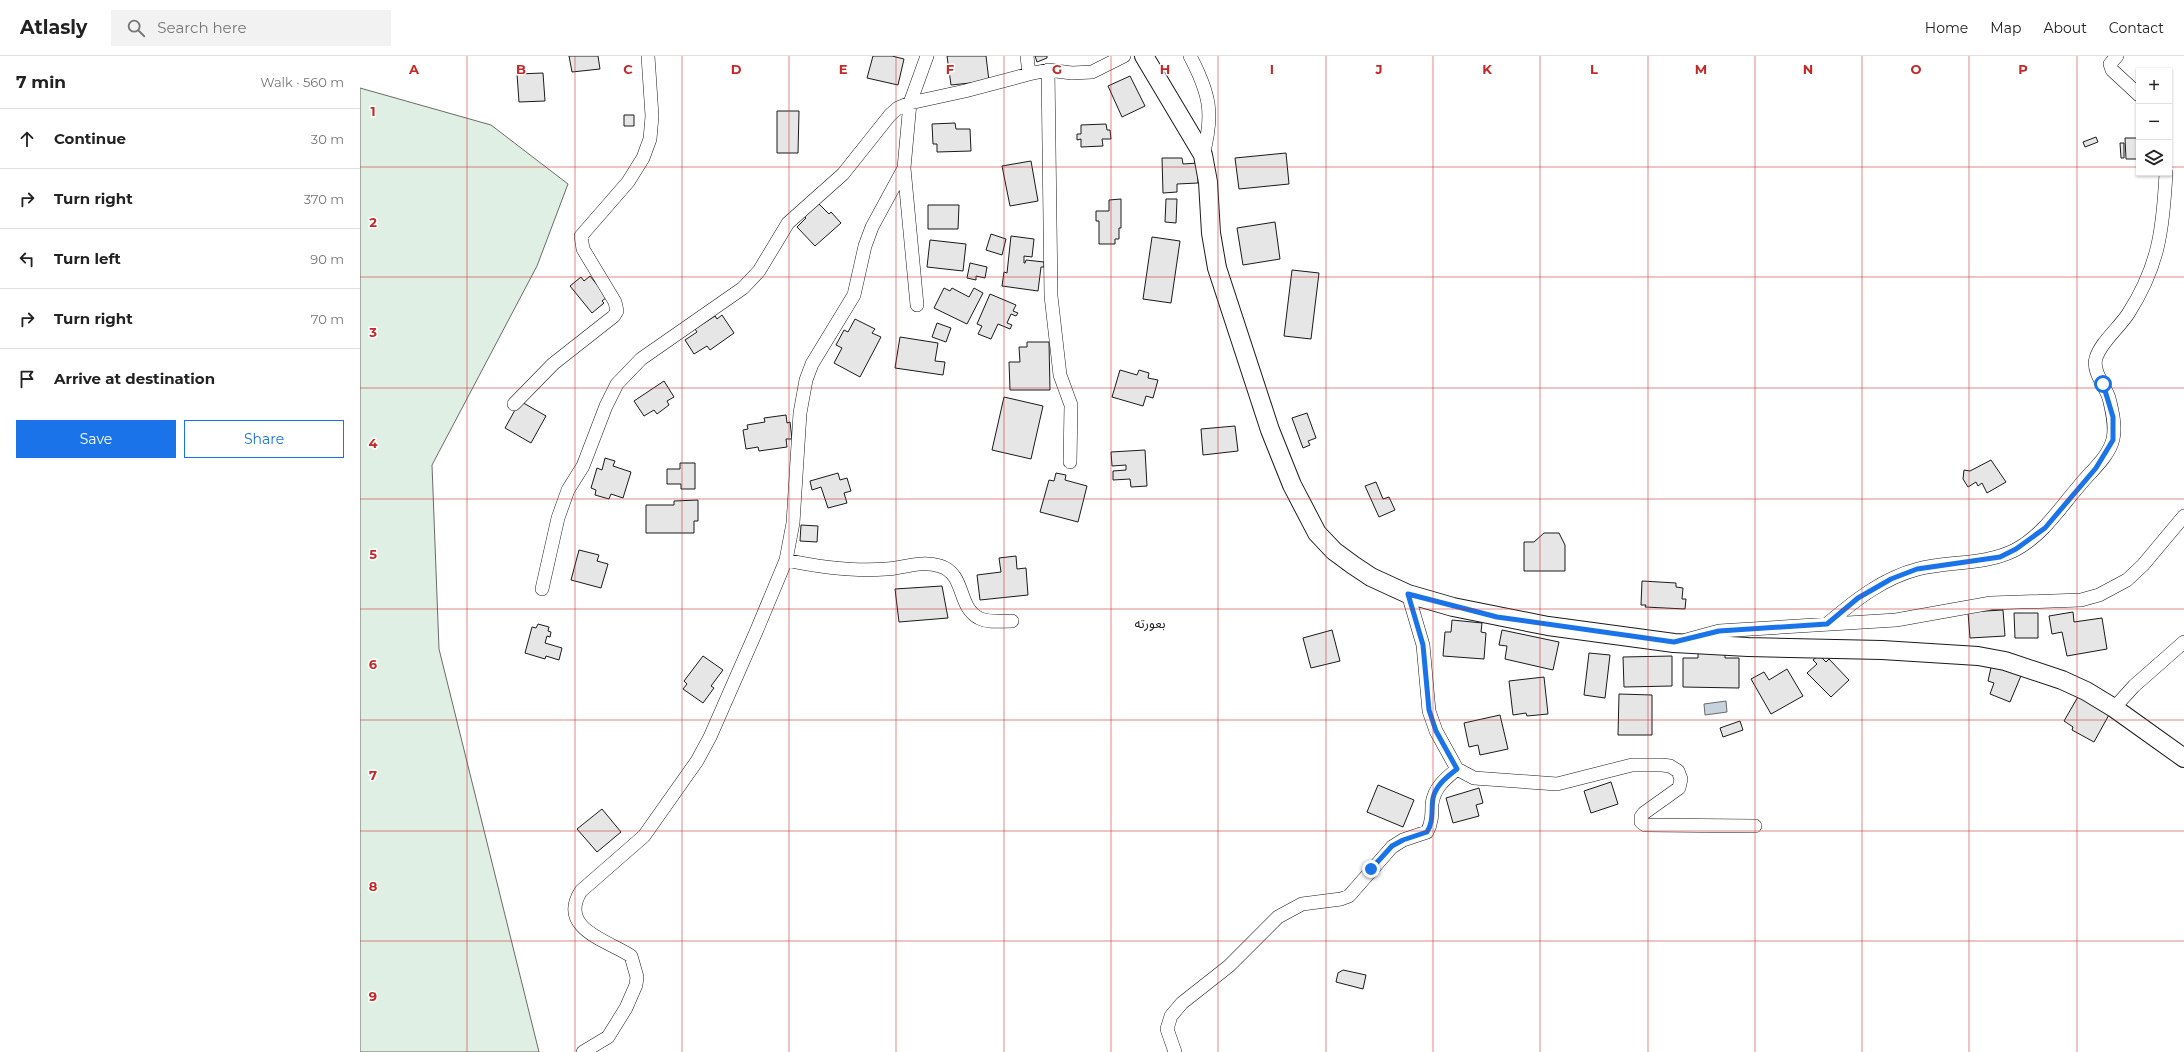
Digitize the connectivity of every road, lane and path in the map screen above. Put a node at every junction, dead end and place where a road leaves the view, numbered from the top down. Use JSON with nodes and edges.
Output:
{"nodes":[{"id":1,"x":648,"y":56,"type":"edge"},
{"id":2,"x":927,"y":56,"type":"edge"},
{"id":3,"x":1027,"y":56,"type":"edge"},
{"id":4,"x":1124,"y":56,"type":"edge"},
{"id":5,"x":1144,"y":56,"type":"edge"},
{"id":6,"x":1190,"y":56,"type":"edge"},
{"id":7,"x":2117,"y":56,"type":"edge"},
{"id":8,"x":1048,"y":70,"type":"junction"},
{"id":9,"x":1029,"y":74,"type":"junction"},
{"id":10,"x":2136,"y":92,"type":"edge"},
{"id":11,"x":910,"y":103,"type":"junction"},
{"id":12,"x":1203,"y":156,"type":"junction"},
{"id":13,"x":904,"y":168,"type":"junction"},
{"id":14,"x":2166,"y":176,"type":"edge"},
{"id":15,"x":916,"y":305,"type":"dead end"},
{"id":16,"x":514,"y":404,"type":"dead end"},
{"id":17,"x":1070,"y":462,"type":"dead end"},
{"id":18,"x":2184,"y":516,"type":"edge"},
{"id":19,"x":786,"y":560,"type":"junction"},
{"id":20,"x":542,"y":589,"type":"dead end"},
{"id":21,"x":1408,"y":594,"type":"junction"},
{"id":22,"x":1012,"y":621,"type":"dead end"},
{"id":23,"x":1827,"y":624,"type":"junction"},
{"id":24,"x":1674,"y":642,"type":"junction"},
{"id":25,"x":2184,"y":642,"type":"edge"},
{"id":26,"x":2114,"y":708,"type":"junction"},
{"id":27,"x":2184,"y":758,"type":"edge"},
{"id":28,"x":1457,"y":769,"type":"junction"},
{"id":29,"x":1755,"y":826,"type":"dead end"},
{"id":30,"x":583,"y":1052,"type":"edge"},
{"id":31,"x":1174,"y":1052,"type":"edge"}],
"edges":[{"from":1,"to":16,"type":"street"},
{"from":2,"to":11,"type":"street"},
{"from":3,"to":9,"type":"street"},
{"from":4,"to":8,"type":"street"},
{"from":5,"to":12,"type":"main road"},
{"from":6,"to":12,"type":"street"},
{"from":7,"to":10,"type":"street"},
{"from":8,"to":9,"type":"street"},
{"from":8,"to":17,"type":"street"},
{"from":9,"to":11,"type":"street"},
{"from":11,"to":13,"type":"street"},
{"from":11,"to":20,"type":"street"},
{"from":12,"to":21,"type":"main road"},
{"from":13,"to":15,"type":"street"},
{"from":13,"to":19,"type":"street"},
{"from":14,"to":23,"type":"street"},
{"from":18,"to":23,"type":"street"},
{"from":19,"to":22,"type":"street"},
{"from":19,"to":30,"type":"street"},
{"from":21,"to":24,"type":"main road"},
{"from":21,"to":28,"type":"street"},
{"from":23,"to":24,"type":"street"},
{"from":24,"to":26,"type":"main road"},
{"from":25,"to":26,"type":"street"},
{"from":26,"to":27,"type":"main road"},
{"from":28,"to":29,"type":"street"},
{"from":28,"to":31,"type":"street"}]}
